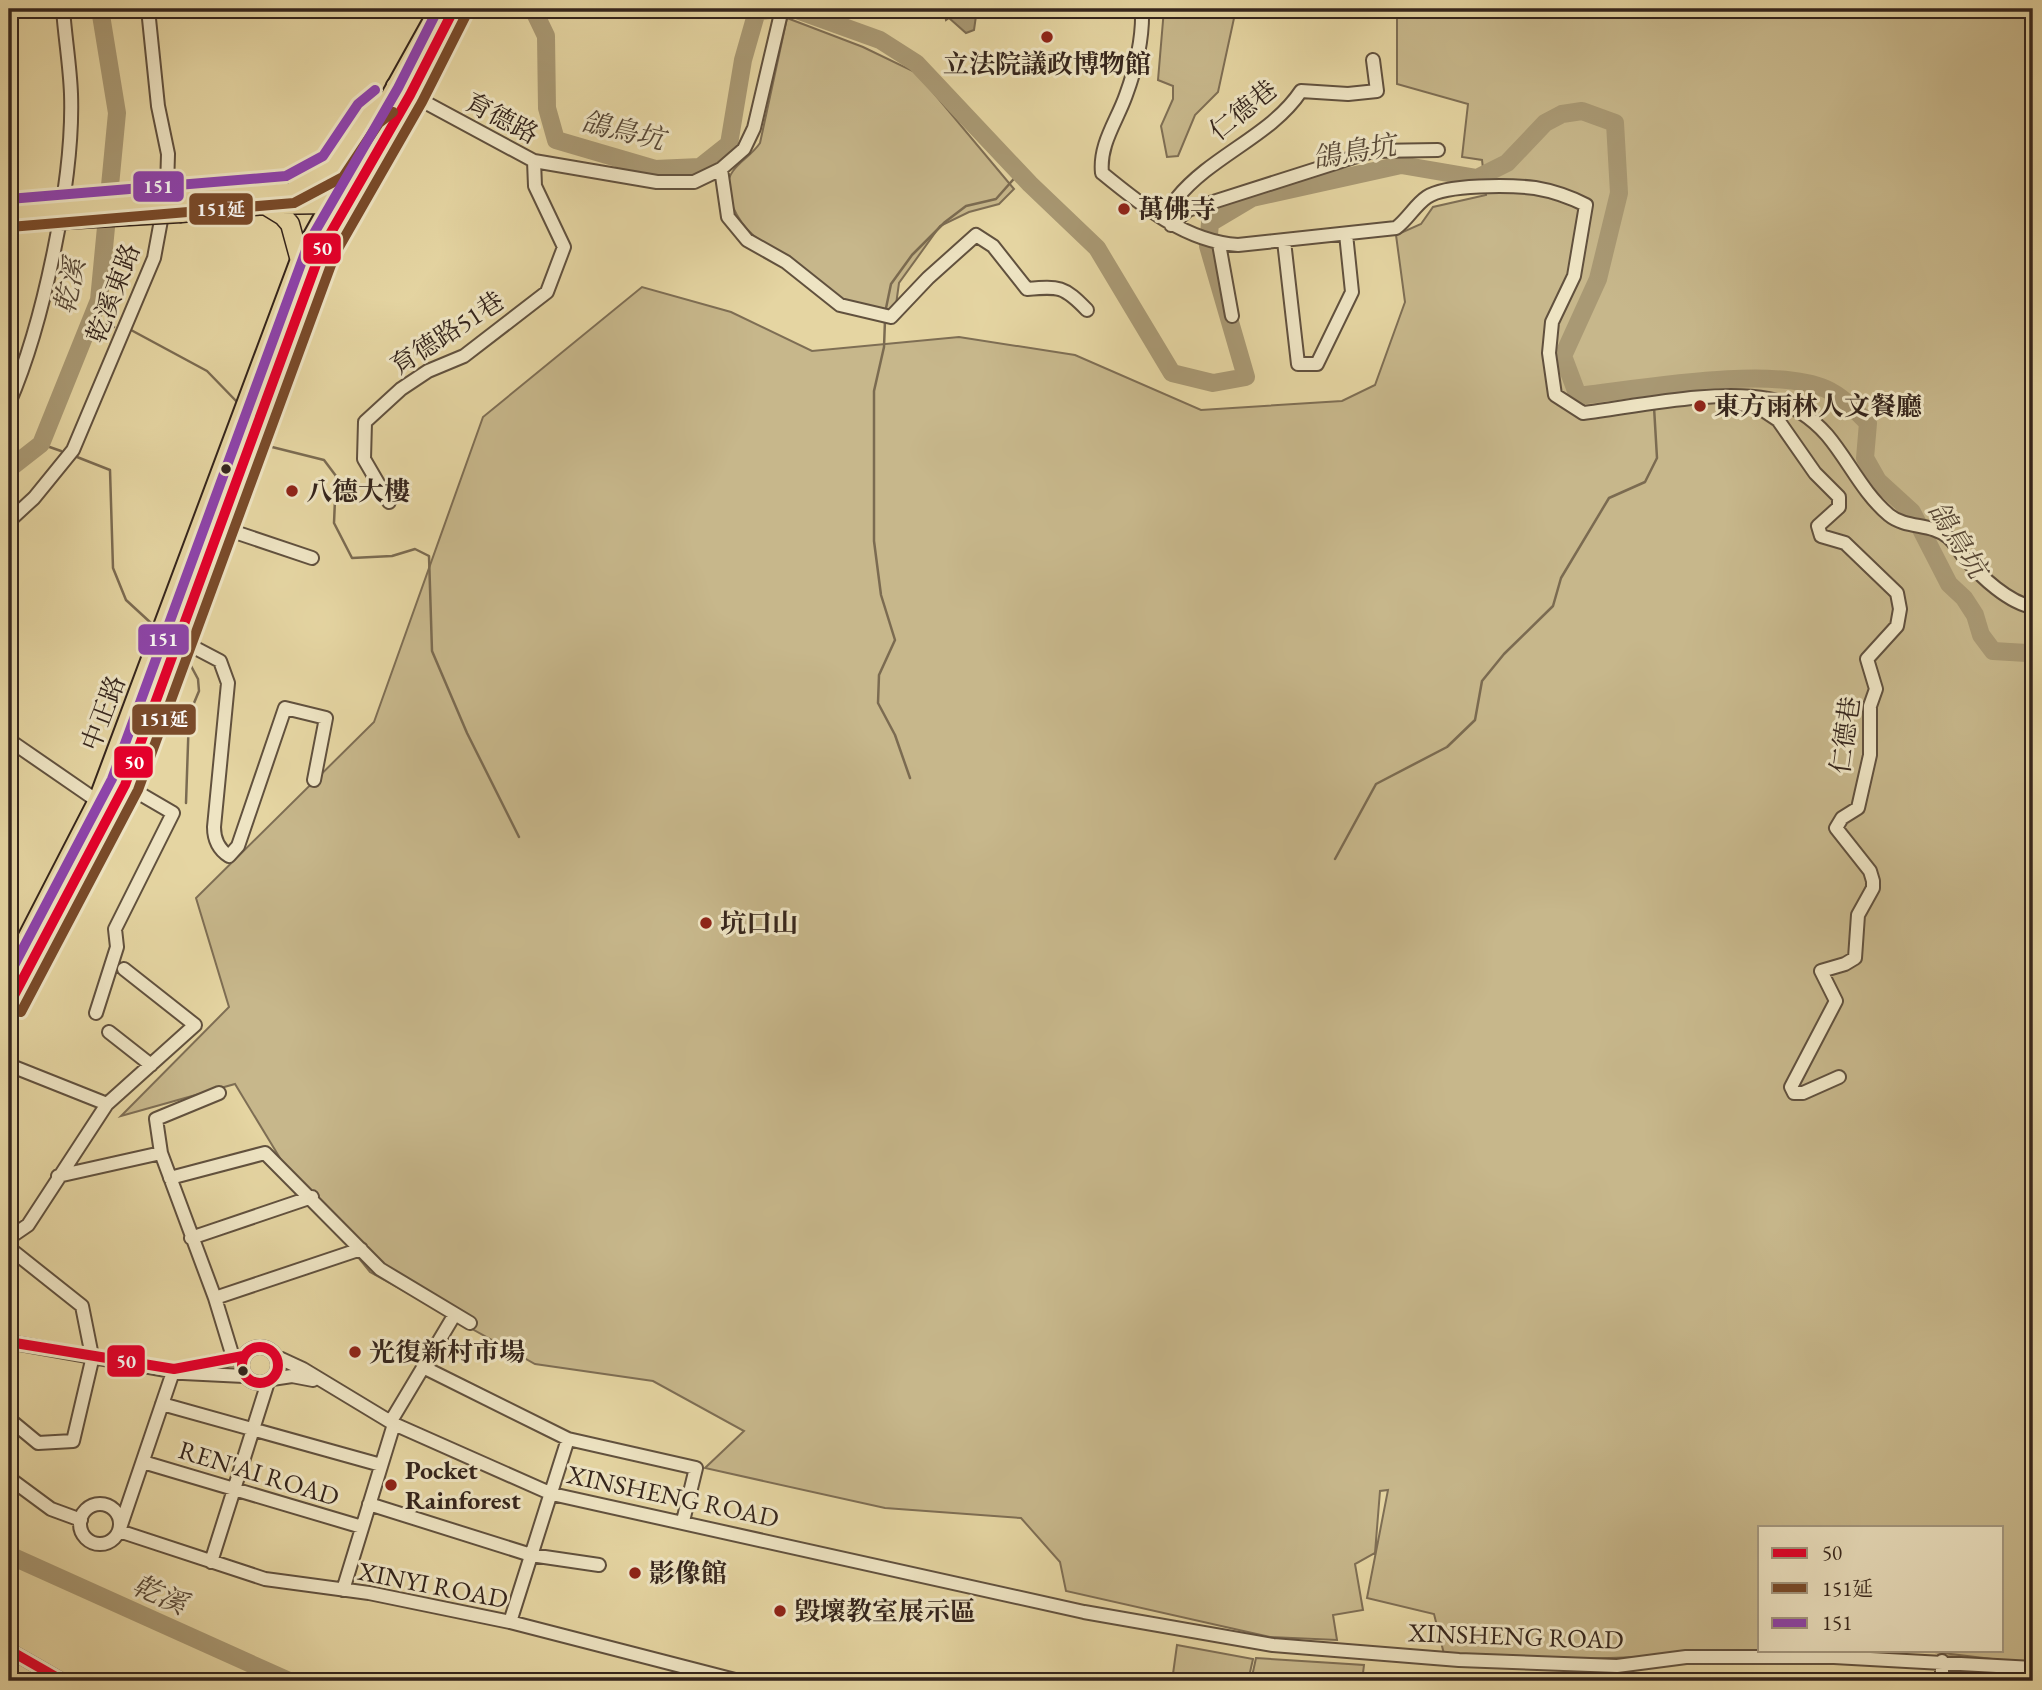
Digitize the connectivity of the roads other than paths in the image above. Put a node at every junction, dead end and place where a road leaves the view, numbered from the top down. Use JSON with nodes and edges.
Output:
{"nodes":[{"id":1,"x":63,"y":9,"type":"edge"},
{"id":2,"x":148,"y":9,"type":"edge"},
{"id":3,"x":437,"y":9,"type":"edge"},
{"id":4,"x":454,"y":9,"type":"edge"},
{"id":5,"x":1076,"y":9,"type":"edge"},
{"id":6,"x":1088,"y":9,"type":"edge"},
{"id":7,"x":1142,"y":9,"type":"edge"},
{"id":8,"x":781,"y":14,"type":"edge"},
{"id":9,"x":1373,"y":60,"type":"dead end"},
{"id":10,"x":389,"y":93,"type":"junction"},
{"id":11,"x":410,"y":95,"type":"junction"},
{"id":12,"x":1438,"y":150,"type":"dead end"},
{"id":13,"x":534,"y":161,"type":"junction"},
{"id":14,"x":721,"y":169,"type":"junction"},
{"id":15,"x":290,"y":190,"type":"junction"},
{"id":16,"x":339,"y":198,"type":"junction"},
{"id":17,"x":179,"y":205,"type":"junction"},
{"id":18,"x":265,"y":205,"type":"junction"},
{"id":19,"x":1188,"y":210,"type":"junction"},
{"id":20,"x":9,"y":213,"type":"edge"},
{"id":21,"x":9,"y":223,"type":"edge"},
{"id":22,"x":1175,"y":226,"type":"junction"},
{"id":23,"x":1346,"y":234,"type":"junction"},
{"id":24,"x":1284,"y":240,"type":"junction"},
{"id":25,"x":1216,"y":242,"type":"junction"},
{"id":26,"x":299,"y":257,"type":"junction"},
{"id":27,"x":1087,"y":310,"type":"dead end"},
{"id":28,"x":1232,"y":316,"type":"dead end"},
{"id":29,"x":1716,"y":398,"type":"junction"},
{"id":30,"x":9,"y":403,"type":"edge"},
{"id":31,"x":389,"y":502,"type":"dead end"},
{"id":32,"x":9,"y":520,"type":"edge"},
{"id":33,"x":202,"y":521,"type":"junction"},
{"id":34,"x":221,"y":527,"type":"junction"},
{"id":35,"x":312,"y":558,"type":"dead end"},
{"id":36,"x":2033,"y":607,"type":"edge"},
{"id":37,"x":180,"y":640,"type":"junction"},
{"id":38,"x":9,"y":740,"type":"edge"},
{"id":39,"x":114,"y":751,"type":"junction"},
{"id":40,"x":135,"y":757,"type":"junction"},
{"id":41,"x":314,"y":780,"type":"dead end"},
{"id":42,"x":125,"y":785,"type":"junction"},
{"id":43,"x":96,"y":800,"type":"junction"},
{"id":44,"x":9,"y":969,"type":"edge"},
{"id":45,"x":124,"y":969,"type":"dead end"},
{"id":46,"x":9,"y":1005,"type":"edge"},
{"id":47,"x":96,"y":1013,"type":"dead end"},
{"id":48,"x":109,"y":1032,"type":"dead end"},
{"id":49,"x":9,"y":1065,"type":"edge"},
{"id":50,"x":151,"y":1065,"type":"junction"},
{"id":51,"x":1839,"y":1077,"type":"dead end"},
{"id":52,"x":219,"y":1093,"type":"dead end"},
{"id":53,"x":107,"y":1104,"type":"junction"},
{"id":54,"x":161,"y":1153,"type":"junction"},
{"id":55,"x":58,"y":1176,"type":"junction"},
{"id":56,"x":170,"y":1178,"type":"junction"},
{"id":57,"x":312,"y":1197,"type":"junction"},
{"id":58,"x":9,"y":1238,"type":"edge"},
{"id":59,"x":191,"y":1238,"type":"junction"},
{"id":60,"x":9,"y":1248,"type":"edge"},
{"id":61,"x":361,"y":1249,"type":"junction"},
{"id":62,"x":215,"y":1298,"type":"junction"},
{"id":63,"x":455,"y":1314,"type":"junction"},
{"id":64,"x":470,"y":1323,"type":"dead end"},
{"id":65,"x":9,"y":1342,"type":"edge"},
{"id":66,"x":92,"y":1356,"type":"junction"},
{"id":67,"x":238,"y":1357,"type":"junction"},
{"id":68,"x":277,"y":1357,"type":"junction"},
{"id":69,"x":423,"y":1367,"type":"junction"},
{"id":70,"x":174,"y":1369,"type":"junction"},
{"id":71,"x":244,"y":1376,"type":"junction"},
{"id":72,"x":270,"y":1380,"type":"junction"},
{"id":73,"x":336,"y":1389,"type":"junction"},
{"id":74,"x":162,"y":1404,"type":"junction"},
{"id":75,"x":9,"y":1419,"type":"edge"},
{"id":76,"x":393,"y":1422,"type":"junction"},
{"id":77,"x":250,"y":1428,"type":"junction"},
{"id":78,"x":568,"y":1439,"type":"junction"},
{"id":79,"x":143,"y":1462,"type":"junction"},
{"id":80,"x":381,"y":1465,"type":"junction"},
{"id":81,"x":9,"y":1478,"type":"edge"},
{"id":82,"x":232,"y":1489,"type":"junction"},
{"id":83,"x":552,"y":1494,"type":"junction"},
{"id":84,"x":369,"y":1504,"type":"junction"},
{"id":85,"x":81,"y":1520,"type":"junction"},
{"id":86,"x":682,"y":1521,"type":"junction"},
{"id":87,"x":362,"y":1527,"type":"junction"},
{"id":88,"x":120,"y":1531,"type":"junction"},
{"id":89,"x":531,"y":1555,"type":"junction"},
{"id":90,"x":211,"y":1562,"type":"junction"},
{"id":91,"x":599,"y":1564,"type":"dead end"},
{"id":92,"x":343,"y":1590,"type":"junction"},
{"id":93,"x":510,"y":1622,"type":"junction"},
{"id":94,"x":9,"y":1650,"type":"edge"},
{"id":95,"x":1942,"y":1661,"type":"junction"},
{"id":96,"x":2033,"y":1668,"type":"edge"},
{"id":97,"x":62,"y":1681,"type":"edge"},
{"id":98,"x":739,"y":1681,"type":"edge"},
{"id":99,"x":1942,"y":1681,"type":"edge"}],
"edges":[{"from":1,"to":30,"type":"street"},
{"from":2,"to":32,"type":"street","name":"乾溪東路"},
{"from":3,"to":10,"type":"main road"},
{"from":4,"to":11,"type":"main road"},
{"from":5,"to":6,"type":"street"},
{"from":7,"to":22,"type":"street"},
{"from":8,"to":14,"type":"street","name":"育德路"},
{"from":9,"to":19,"type":"street","name":"仁德巷"},
{"from":10,"to":11,"type":"street","name":"育德路"},
{"from":10,"to":15,"type":"highway"},
{"from":10,"to":16,"type":"main road"},
{"from":11,"to":13,"type":"street","name":"育德路"},
{"from":11,"to":16,"type":"main road"},
{"from":12,"to":19,"type":"street"},
{"from":13,"to":14,"type":"street","name":"育德路"},
{"from":13,"to":31,"type":"street","name":"育德路51巷"},
{"from":14,"to":27,"type":"street"},
{"from":15,"to":16,"type":"highway"},
{"from":15,"to":17,"type":"highway"},
{"from":16,"to":18,"type":"highway"},
{"from":16,"to":26,"type":"main road"},
{"from":16,"to":34,"type":"main road","name":"中正路"},
{"from":17,"to":18,"type":"highway"},
{"from":17,"to":20,"type":"highway","bridge":true},
{"from":17,"to":21,"type":"highway","bridge":true},
{"from":18,"to":26,"type":"highway"},
{"from":19,"to":22,"type":"street"},
{"from":22,"to":25,"type":"street"},
{"from":23,"to":24,"type":"street"},
{"from":23,"to":24,"type":"street"},
{"from":23,"to":29,"type":"street"},
{"from":24,"to":25,"type":"street"},
{"from":25,"to":28,"type":"street"},
{"from":26,"to":33,"type":"main road","name":"中正路"},
{"from":29,"to":36,"type":"street"},
{"from":29,"to":51,"type":"street","name":"仁德巷"},
{"from":33,"to":34,"type":"street"},
{"from":33,"to":39,"type":"main road","name":"中正路"},
{"from":34,"to":35,"type":"street"},
{"from":34,"to":37,"type":"main road","name":"中正路"},
{"from":37,"to":40,"type":"main road","name":"中正路"},
{"from":37,"to":41,"type":"street"},
{"from":38,"to":43,"type":"street"},
{"from":39,"to":40,"type":"main road"},
{"from":39,"to":43,"type":"main road","name":"中正路"},
{"from":40,"to":42,"type":"main road","name":"中正路"},
{"from":42,"to":46,"type":"main road","name":"中正路"},
{"from":42,"to":47,"type":"street"},
{"from":43,"to":44,"type":"main road","name":"中正路"},
{"from":45,"to":50,"type":"street"},
{"from":48,"to":50,"type":"street"},
{"from":49,"to":53,"type":"street"},
{"from":50,"to":53,"type":"street"},
{"from":52,"to":54,"type":"street"},
{"from":53,"to":55,"type":"street"},
{"from":54,"to":55,"type":"street"},
{"from":54,"to":56,"type":"street"},
{"from":55,"to":58,"type":"street"},
{"from":56,"to":57,"type":"street"},
{"from":56,"to":59,"type":"street"},
{"from":57,"to":59,"type":"street"},
{"from":57,"to":61,"type":"street"},
{"from":59,"to":62,"type":"street"},
{"from":60,"to":66,"type":"street"},
{"from":61,"to":62,"type":"street"},
{"from":61,"to":63,"type":"street"},
{"from":62,"to":67,"type":"street"},
{"from":63,"to":64,"type":"street"},
{"from":63,"to":69,"type":"street"},
{"from":65,"to":66,"type":"street"},
{"from":66,"to":70,"type":"street"},
{"from":66,"to":75,"type":"street"},
{"from":67,"to":68,"type":"street"},
{"from":67,"to":70,"type":"street"},
{"from":67,"to":71,"type":"street"},
{"from":68,"to":72,"type":"street"},
{"from":68,"to":73,"type":"street"},
{"from":69,"to":76,"type":"street"},
{"from":69,"to":78,"type":"street"},
{"from":70,"to":71,"type":"street","name":"XINSHENG ROAD"},
{"from":70,"to":74,"type":"street"},
{"from":71,"to":72,"type":"street","name":"XINSHENG ROAD"},
{"from":72,"to":73,"type":"street","name":"XINSHENG ROAD"},
{"from":72,"to":77,"type":"street"},
{"from":73,"to":76,"type":"street","name":"XINSHENG ROAD"},
{"from":74,"to":77,"type":"street"},
{"from":74,"to":79,"type":"street"},
{"from":76,"to":80,"type":"street"},
{"from":76,"to":83,"type":"street","name":"XINSHENG ROAD"},
{"from":77,"to":80,"type":"street"},
{"from":77,"to":82,"type":"street"},
{"from":78,"to":83,"type":"street"},
{"from":78,"to":86,"type":"street"},
{"from":79,"to":82,"type":"street","name":"REN'AI ROAD"},
{"from":79,"to":88,"type":"street"},
{"from":80,"to":84,"type":"street"},
{"from":81,"to":85,"type":"street"},
{"from":82,"to":87,"type":"street","name":"REN'AI ROAD"},
{"from":82,"to":90,"type":"street"},
{"from":83,"to":86,"type":"street","name":"XINSHENG ROAD"},
{"from":83,"to":89,"type":"street"},
{"from":84,"to":87,"type":"street"},
{"from":84,"to":89,"type":"street"},
{"from":85,"to":88,"type":"street"},
{"from":85,"to":88,"type":"street"},
{"from":86,"to":95,"type":"street","name":"XINSHENG ROAD"},
{"from":87,"to":92,"type":"street"},
{"from":88,"to":90,"type":"street","name":"XINYI ROAD"},
{"from":89,"to":91,"type":"street"},
{"from":89,"to":93,"type":"street"},
{"from":90,"to":92,"type":"street","name":"XINYI ROAD"},
{"from":92,"to":93,"type":"street","name":"XINYI ROAD"},
{"from":93,"to":98,"type":"street","name":"XINYI ROAD"},
{"from":94,"to":97,"type":"street"},
{"from":95,"to":96,"type":"street","name":"XINSHENG ROAD"},
{"from":95,"to":99,"type":"street"}]}
